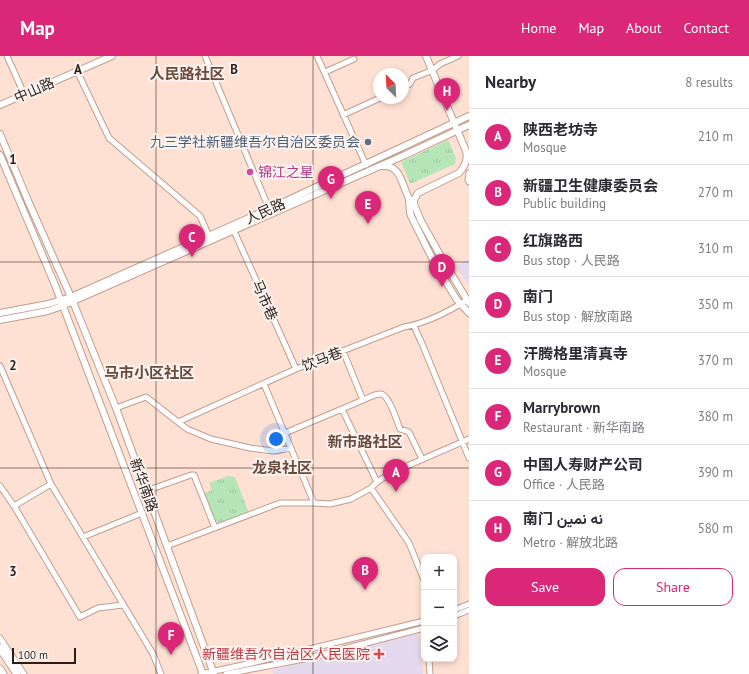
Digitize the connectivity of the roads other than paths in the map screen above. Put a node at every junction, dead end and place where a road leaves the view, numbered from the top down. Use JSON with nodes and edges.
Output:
{"nodes":[{"id":1,"x":7,"y":56,"type":"edge"},
{"id":2,"x":205,"y":56,"type":"edge"},
{"id":3,"x":318,"y":56,"type":"edge"},
{"id":4,"x":426,"y":56,"type":"edge"},
{"id":5,"x":458,"y":56,"type":"edge"},
{"id":6,"x":107,"y":57,"type":"edge"},
{"id":7,"x":354,"y":59,"type":"dead end"},
{"id":8,"x":432,"y":70,"type":"junction"},
{"id":9,"x":77,"y":71,"type":"junction"},
{"id":10,"x":325,"y":72,"type":"junction"},
{"id":11,"x":409,"y":84,"type":"edge"},
{"id":12,"x":24,"y":94,"type":"junction"},
{"id":13,"x":373,"y":101,"type":"edge"},
{"id":14,"x":0,"y":105,"type":"edge"},
{"id":15,"x":343,"y":115,"type":"junction"},
{"id":16,"x":469,"y":116,"type":"edge"},
{"id":17,"x":454,"y":123,"type":"junction"},
{"id":18,"x":469,"y":125,"type":"edge"},
{"id":19,"x":457,"y":131,"type":"junction"},
{"id":20,"x":0,"y":134,"type":"edge"},
{"id":21,"x":0,"y":155,"type":"edge"},
{"id":22,"x":466,"y":162,"type":"junction"},
{"id":23,"x":366,"y":165,"type":"junction"},
{"id":24,"x":374,"y":168,"type":"junction"},
{"id":25,"x":469,"y":169,"type":"edge"},
{"id":26,"x":469,"y":173,"type":"edge"},
{"id":27,"x":469,"y":182,"type":"edge"},
{"id":28,"x":421,"y":191,"type":"junction"},
{"id":29,"x":409,"y":200,"type":"junction"},
{"id":30,"x":416,"y":208,"type":"junction"},
{"id":31,"x":270,"y":212,"type":"junction"},
{"id":32,"x":234,"y":230,"type":"junction"},
{"id":33,"x":209,"y":236,"type":"junction"},
{"id":34,"x":72,"y":299,"type":"junction"},
{"id":35,"x":468,"y":301,"type":"edge"},
{"id":36,"x":61,"y":304,"type":"junction"},
{"id":37,"x":461,"y":304,"type":"junction"},
{"id":38,"x":0,"y":313,"type":"edge"},
{"id":39,"x":469,"y":313,"type":"edge"},
{"id":40,"x":0,"y":320,"type":"edge"},
{"id":41,"x":414,"y":326,"type":"junction"},
{"id":42,"x":343,"y":351,"type":"junction"},
{"id":43,"x":0,"y":366,"type":"edge"},
{"id":44,"x":296,"y":369,"type":"junction"},
{"id":45,"x":264,"y":384,"type":"junction"},
{"id":46,"x":363,"y":400,"type":"junction"},
{"id":47,"x":116,"y":408,"type":"junction"},
{"id":48,"x":342,"y":409,"type":"junction"},
{"id":49,"x":178,"y":422,"type":"junction"},
{"id":50,"x":285,"y":433,"type":"junction"},
{"id":51,"x":469,"y":439,"type":"edge"},
{"id":52,"x":463,"y":442,"type":"junction"},
{"id":53,"x":291,"y":448,"type":"junction"},
{"id":54,"x":469,"y":458,"type":"edge"},
{"id":55,"x":422,"y":459,"type":"junction"},
{"id":56,"x":377,"y":482,"type":"junction"},
{"id":57,"x":51,"y":484,"type":"junction"},
{"id":58,"x":372,"y":488,"type":"junction"},
{"id":59,"x":1,"y":490,"type":"edge"},
{"id":60,"x":146,"y":491,"type":"junction"},
{"id":61,"x":314,"y":503,"type":"junction"},
{"id":62,"x":14,"y":506,"type":"junction"},
{"id":63,"x":142,"y":514,"type":"junction"},
{"id":64,"x":215,"y":528,"type":"junction"},
{"id":65,"x":83,"y":537,"type":"junction"},
{"id":66,"x":167,"y":546,"type":"junction"},
{"id":67,"x":421,"y":573,"type":"edge"},
{"id":68,"x":469,"y":604,"type":"edge"},
{"id":69,"x":122,"y":605,"type":"junction"},
{"id":70,"x":457,"y":609,"type":"edge"},
{"id":71,"x":469,"y":610,"type":"edge"},
{"id":72,"x":457,"y":615,"type":"edge"},
{"id":73,"x":421,"y":622,"type":"edge"},
{"id":74,"x":421,"y":629,"type":"edge"},
{"id":75,"x":0,"y":638,"type":"edge"},
{"id":76,"x":0,"y":648,"type":"edge"},
{"id":77,"x":429,"y":662,"type":"edge"},
{"id":78,"x":0,"y":669,"type":"edge"},
{"id":79,"x":214,"y":673,"type":"edge"},
{"id":80,"x":3,"y":674,"type":"edge"},
{"id":81,"x":17,"y":674,"type":"edge"},
{"id":82,"x":24,"y":674,"type":"edge"},
{"id":83,"x":161,"y":674,"type":"edge"},
{"id":84,"x":202,"y":674,"type":"edge"},
{"id":85,"x":226,"y":674,"type":"edge"},
{"id":86,"x":430,"y":674,"type":"edge"}],
"edges":[{"from":1,"to":12,"type":"street"},
{"from":2,"to":31,"type":"street"},
{"from":3,"to":10,"type":"street"},
{"from":4,"to":8,"type":"main road"},
{"from":5,"to":8,"type":"street"},
{"from":6,"to":9,"type":"main road","name":"中山路"},
{"from":7,"to":10,"type":"street"},
{"from":8,"to":11,"type":"street"},
{"from":8,"to":17,"type":"main road"},
{"from":9,"to":12,"type":"main road","name":"中山路"},
{"from":9,"to":33,"type":"street"},
{"from":10,"to":15,"type":"street"},
{"from":12,"to":14,"type":"main road","name":"中山路"},
{"from":13,"to":15,"type":"street"},
{"from":15,"to":23,"type":"street"},
{"from":16,"to":17,"type":"main road","name":"人民路"},
{"from":17,"to":19,"type":"main road"},
{"from":17,"to":23,"type":"main road","name":"人民路"},
{"from":18,"to":19,"type":"main road","name":"人民路"},
{"from":19,"to":22,"type":"main road"},
{"from":19,"to":24,"type":"main road","name":"人民路"},
{"from":20,"to":34,"type":"main road","name":"新华南路"},
{"from":21,"to":36,"type":"main road","name":"新华南路"},
{"from":22,"to":25,"type":"street"},
{"from":22,"to":28,"type":"main road"},
{"from":23,"to":31,"type":"main road","name":"人民路"},
{"from":24,"to":29,"type":"main road"},
{"from":24,"to":31,"type":"main road","name":"人民路"},
{"from":26,"to":27,"type":"street"},
{"from":28,"to":29,"type":"main road"},
{"from":28,"to":30,"type":"main road"},
{"from":29,"to":30,"type":"main road"},
{"from":29,"to":37,"type":"main road"},
{"from":30,"to":35,"type":"main road"},
{"from":31,"to":32,"type":"main road","name":"人民路"},
{"from":31,"to":33,"type":"main road","name":"人民路"},
{"from":32,"to":34,"type":"main road","name":"人民路"},
{"from":32,"to":44,"type":"street","name":"马市巷"},
{"from":33,"to":34,"type":"main road","name":"人民路"},
{"from":34,"to":36,"type":"main road","name":"人民路"},
{"from":34,"to":47,"type":"main road","name":"新华南路"},
{"from":35,"to":37,"type":"street","name":"饮马巷"},
{"from":36,"to":38,"type":"main road"},
{"from":36,"to":40,"type":"main road"},
{"from":36,"to":63,"type":"main road","name":"新华南路"},
{"from":37,"to":39,"type":"main road"},
{"from":37,"to":41,"type":"street","name":"饮马巷"},
{"from":41,"to":42,"type":"street","name":"饮马巷"},
{"from":41,"to":52,"type":"street"},
{"from":42,"to":44,"type":"street","name":"饮马巷"},
{"from":42,"to":46,"type":"street"},
{"from":43,"to":57,"type":"street"},
{"from":44,"to":45,"type":"street","name":"饮马巷"},
{"from":45,"to":49,"type":"street","name":"饮马巷"},
{"from":45,"to":50,"type":"street"},
{"from":46,"to":48,"type":"street"},
{"from":46,"to":55,"type":"street"},
{"from":47,"to":49,"type":"street"},
{"from":47,"to":60,"type":"main road","name":"新华南路"},
{"from":48,"to":50,"type":"street"},
{"from":48,"to":56,"type":"street"},
{"from":49,"to":53,"type":"street"},
{"from":50,"to":53,"type":"street"},
{"from":51,"to":52,"type":"street"},
{"from":52,"to":54,"type":"street"},
{"from":52,"to":55,"type":"street"},
{"from":53,"to":61,"type":"street"},
{"from":55,"to":56,"type":"street"},
{"from":56,"to":58,"type":"street"},
{"from":57,"to":62,"type":"street"},
{"from":57,"to":65,"type":"street"},
{"from":58,"to":61,"type":"street"},
{"from":58,"to":67,"type":"street"},
{"from":59,"to":62,"type":"street"},
{"from":60,"to":64,"type":"street"},
{"from":60,"to":66,"type":"main road","name":"新华南路"},
{"from":61,"to":64,"type":"street"},
{"from":62,"to":69,"type":"street"},
{"from":63,"to":65,"type":"street"},
{"from":63,"to":84,"type":"main road","name":"新华南路"},
{"from":64,"to":66,"type":"street"},
{"from":65,"to":69,"type":"street"},
{"from":66,"to":79,"type":"main road","name":"新华南路"},
{"from":68,"to":70,"type":"street"},
{"from":69,"to":83,"type":"street"},
{"from":71,"to":72,"type":"street"},
{"from":73,"to":79,"type":"street"},
{"from":74,"to":85,"type":"street"},
{"from":75,"to":82,"type":"street"},
{"from":76,"to":81,"type":"highway"},
{"from":77,"to":86,"type":"street"},
{"from":78,"to":80,"type":"highway"},
{"from":79,"to":84,"type":"street"}]}
